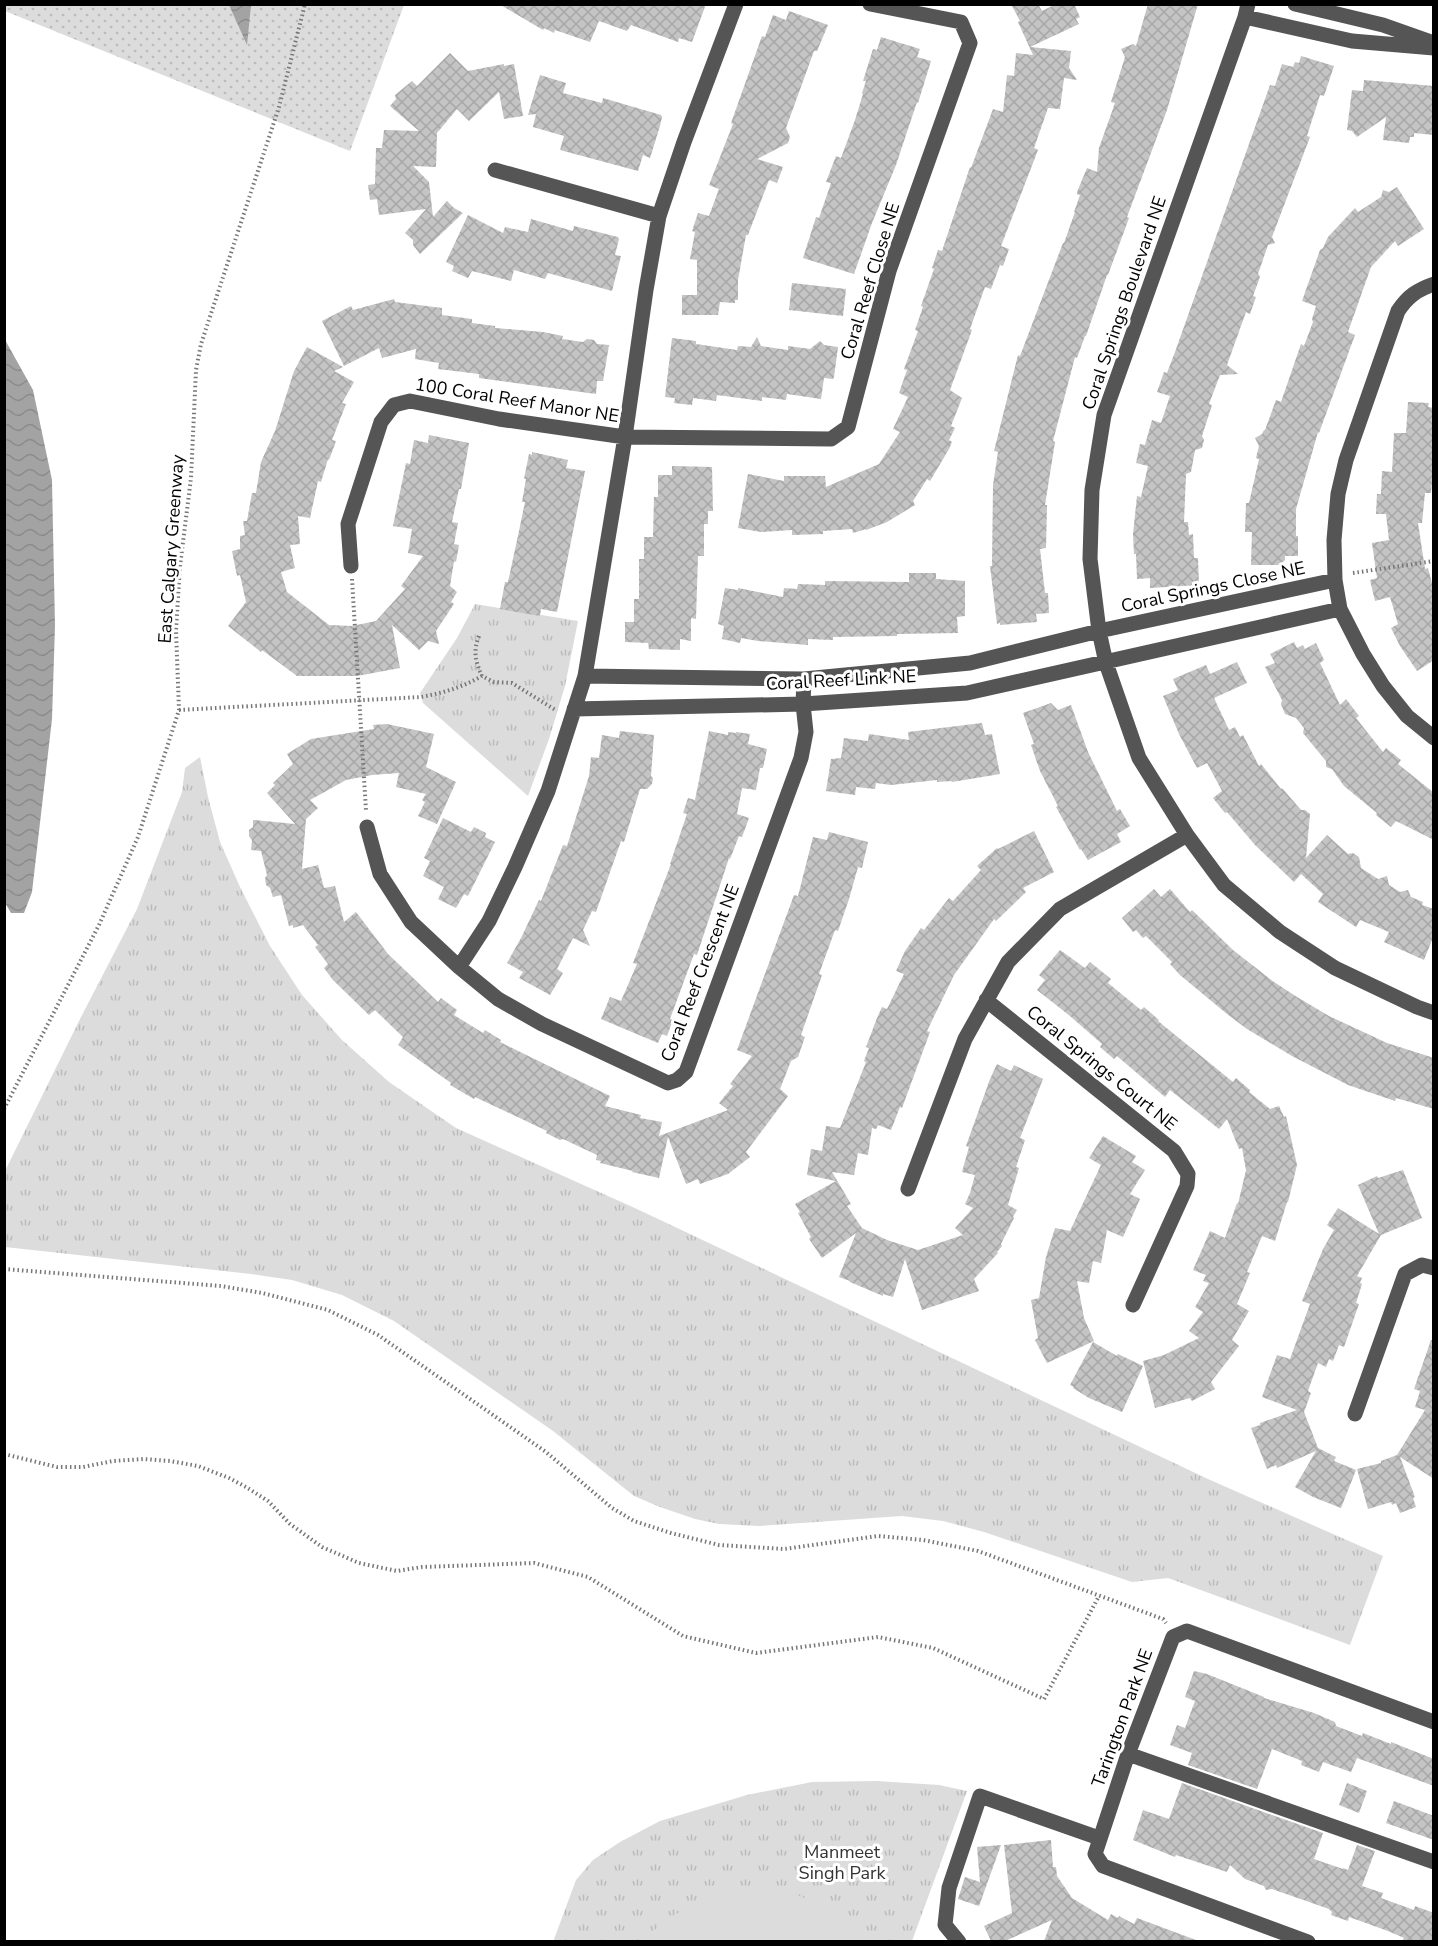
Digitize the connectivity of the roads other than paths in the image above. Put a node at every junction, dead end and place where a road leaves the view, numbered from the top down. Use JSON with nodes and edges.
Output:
{"nodes":[{"id":1,"x":736,"y":4,"type":"edge"},
{"id":2,"x":870,"y":4,"type":"edge"},
{"id":3,"x":1295,"y":4,"type":"edge"},
{"id":4,"x":1246,"y":11,"type":"edge"},
{"id":5,"x":1434,"y":43,"type":"edge"},
{"id":6,"x":1434,"y":48,"type":"edge"},
{"id":7,"x":495,"y":170,"type":"dead end"},
{"id":8,"x":659,"y":216,"type":"junction"},
{"id":9,"x":1434,"y":284,"type":"edge"},
{"id":10,"x":625,"y":436,"type":"junction"},
{"id":11,"x":351,"y":567,"type":"road end"},
{"id":12,"x":1335,"y":580,"type":"junction"},
{"id":13,"x":1340,"y":609,"type":"junction"},
{"id":14,"x":1099,"y":632,"type":"junction"},
{"id":15,"x":1106,"y":663,"type":"junction"},
{"id":16,"x":585,"y":676,"type":"junction"},
{"id":17,"x":804,"y":679,"type":"junction"},
{"id":18,"x":803,"y":704,"type":"junction"},
{"id":19,"x":574,"y":709,"type":"junction"},
{"id":20,"x":1434,"y":738,"type":"edge"},
{"id":21,"x":367,"y":827,"type":"road end"},
{"id":22,"x":1187,"y":836,"type":"junction"},
{"id":23,"x":459,"y":967,"type":"junction"},
{"id":24,"x":986,"y":1000,"type":"junction"},
{"id":25,"x":1434,"y":1013,"type":"edge"},
{"id":26,"x":908,"y":1189,"type":"dead end"},
{"id":27,"x":1434,"y":1268,"type":"edge"},
{"id":28,"x":1133,"y":1305,"type":"dead end"},
{"id":29,"x":1355,"y":1414,"type":"dead end"},
{"id":30,"x":1434,"y":1722,"type":"edge"},
{"id":31,"x":1128,"y":1754,"type":"junction"},
{"id":32,"x":1099,"y":1838,"type":"junction"},
{"id":33,"x":1434,"y":1862,"type":"edge"},
{"id":34,"x":959,"y":1941,"type":"edge"},
{"id":35,"x":1308,"y":1941,"type":"edge"}],
"edges":[{"from":1,"to":8,"type":"street"},
{"from":2,"to":10,"type":"street","name":"Coral Reef Close NE"},
{"from":3,"to":5,"type":"street"},
{"from":4,"to":6,"type":"street"},
{"from":4,"to":14,"type":"street","name":"Coral Springs Boulevard NE"},
{"from":7,"to":8,"type":"street"},
{"from":8,"to":10,"type":"street"},
{"from":9,"to":12,"type":"street"},
{"from":10,"to":11,"type":"street","name":"100 Coral Reef Manor NE"},
{"from":10,"to":16,"type":"street"},
{"from":12,"to":13,"type":"street"},
{"from":12,"to":14,"type":"street","name":"Coral Springs Close NE"},
{"from":13,"to":15,"type":"street"},
{"from":13,"to":20,"type":"street"},
{"from":14,"to":15,"type":"street","name":"Coral Springs Boulevard NE"},
{"from":14,"to":17,"type":"street","name":"Coral Reef Link NE"},
{"from":15,"to":18,"type":"street","name":"Coral Reef Link NE"},
{"from":15,"to":22,"type":"street","name":"Coral Springs Boulevard NE"},
{"from":16,"to":17,"type":"street","name":"Coral Reef Link NE"},
{"from":16,"to":19,"type":"street"},
{"from":17,"to":18,"type":"street","name":"Coral Reef Crescent NE"},
{"from":18,"to":19,"type":"street","name":"Coral Reef Link NE"},
{"from":18,"to":23,"type":"street","name":"Coral Reef Crescent NE"},
{"from":19,"to":23,"type":"street"},
{"from":21,"to":23,"type":"street","name":"Coral Reef Crescent NE"},
{"from":22,"to":24,"type":"street"},
{"from":22,"to":25,"type":"street","name":"Coral Springs Boulevard NE"},
{"from":24,"to":26,"type":"street"},
{"from":24,"to":28,"type":"street","name":"Coral Springs Court NE"},
{"from":27,"to":29,"type":"street"},
{"from":30,"to":31,"type":"street","name":"Tarington Park NE"},
{"from":31,"to":32,"type":"street","name":"Tarington Park NE"},
{"from":31,"to":33,"type":"street"},
{"from":32,"to":34,"type":"street"},
{"from":32,"to":35,"type":"street","name":"Tarington Park NE"}]}
